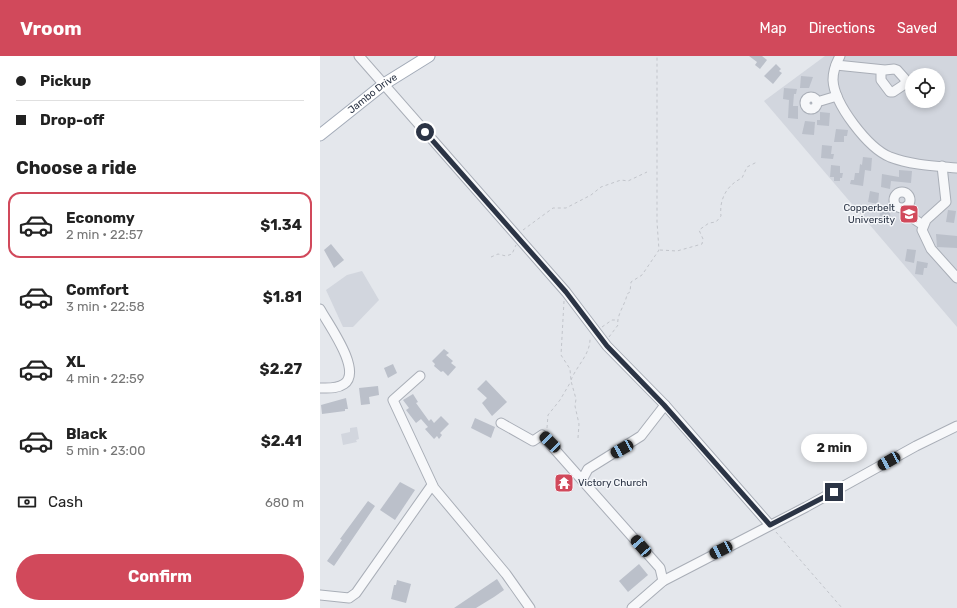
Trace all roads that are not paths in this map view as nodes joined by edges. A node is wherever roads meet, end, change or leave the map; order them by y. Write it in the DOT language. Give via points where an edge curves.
graph roads {
  1 [pos="359,56"];
  2 [pos="429,56"];
  3 [pos="838,60"];
  4 [pos="884,70"];
  5 [pos="384,84"];
  6 [pos="837,96"];
  7 [pos="818,102"];
  8 [pos="320,135"];
  9 [pos="942,166"];
  10 [pos="957,168"];
  11 [pos="907,206"];
  12 [pos="923,225"];
  13 [pos="957,278"];
  14 [pos="320,309"];
  15 [pos="420,376"];
  16 [pos="320,388"];
  17 [pos="664,405"];
  18 [pos="501,423"];
  19 [pos="957,426"];
  20 [pos="582,480"];
  21 [pos="432,485"];
  22 [pos="770,525"];
  23 [pos="663,581"];
  24 [pos="320,595"];
  25 [pos="530,608"];
  26 [pos="632,608"];
  1 -- 5 [label="street"];
  2 -- 5 [label="main road, Jambo Drive"];
  3 -- 4 [label="street"];
  3 -- 6 [label="street" via="833,79"];
  5 -- 8 [label="main road, Jambo Drive"];
  5 -- 17 [label="street" via="566,292 607,346"];
  6 -- 7 [label="street"];
  6 -- 9 [label="street" via="852,120 877,149 902,161"];
  9 -- 10 [label="street"];
  9 -- 12 [label="street" via="946,202"];
  11 -- 12 [label="street" via="911,217"];
  12 -- 13 [label="street" via="922,230 931,249"];
  14 -- 16 [label="street" via="342,348 351,371 344,385"];
  15 -- 21 [label="street" via="393,400"];
  17 -- 20 [label="street" via="641,436 588,469"];
  17 -- 22 [label="street"];
  18 -- 20 [label="street" via="533,441 542,435"];
  19 -- 22 [label="street"];
  20 -- 23 [label="street" via="660,568"];
  21 -- 24 [label="street" via="356,593 349,598"];
  21 -- 25 [label="street" via="506,574"];
  22 -- 23 [label="street"];
  23 -- 26 [label="street"];
}
